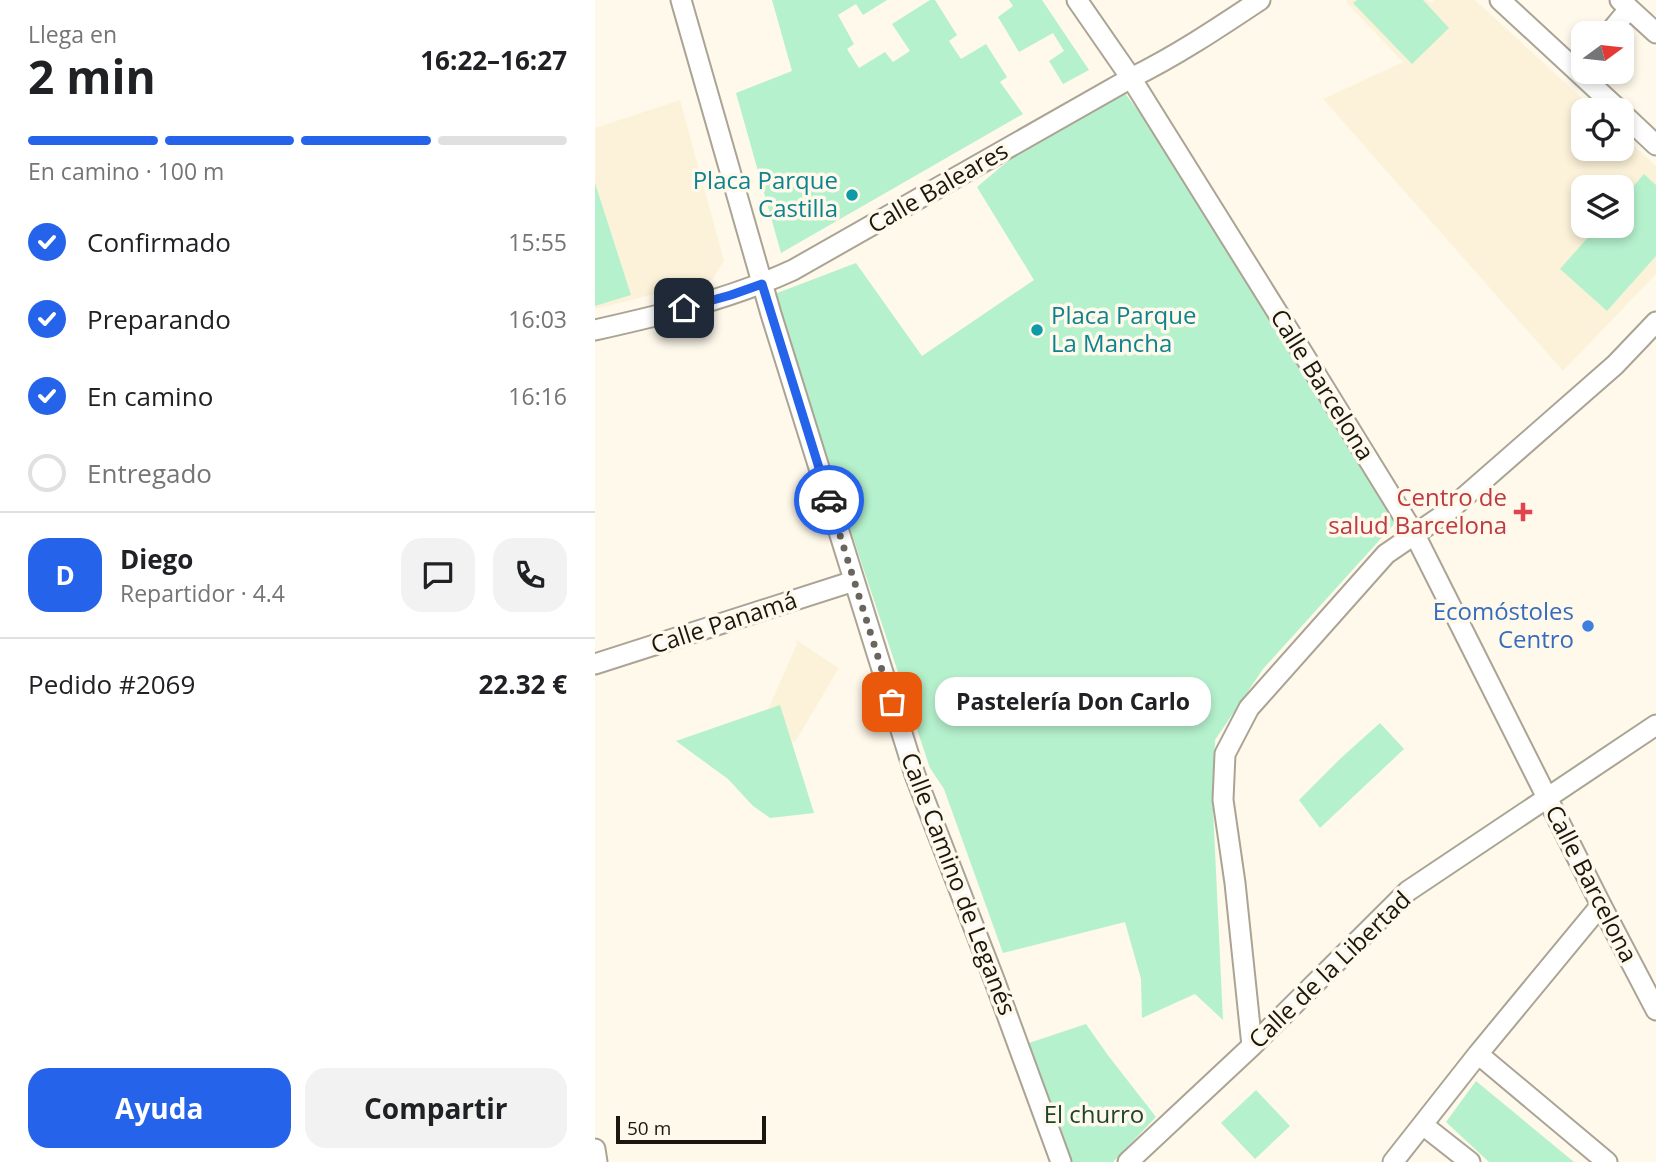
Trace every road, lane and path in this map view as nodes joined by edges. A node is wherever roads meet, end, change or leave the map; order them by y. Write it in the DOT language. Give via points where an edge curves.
graph roads {
  1 [pos="681,0"];
  2 [pos="1077,0"];
  3 [pos="1260,0"];
  4 [pos="1500,0"];
  5 [pos="1625,4"];
  6 [pos="1616,21"];
  7 [pos="1656,33"];
  8 [pos="1571,59"];
  9 [pos="1131,78"];
  10 [pos="1595,84"];
  11 [pos="1608,98"];
  12 [pos="1634,124"];
  13 [pos="1656,145"];
  14 [pos="762,284"];
  15 [pos="1656,322"];
  16 [pos="595,330"];
  17 [pos="1415,535"];
  18 [pos="854,581"];
  19 [pos="595,664"];
  20 [pos="1656,725"];
  21 [pos="1547,798"];
  22 [pos="1601,905"];
  23 [pos="1656,1010"];
  24 [pos="1252,1046"];
  25 [pos="1478,1054"];
  26 [pos="1423,1125"];
  27 [pos="595,1149"];
  28 [pos="597,1162"];
  29 [pos="1061,1162"];
  30 [pos="1128,1162"];
  31 [pos="1393,1162"];
  32 [pos="1470,1162"];
  33 [pos="1607,1162"];
  1 -- 14 [label="street, Calle Camino de Leganés"];
  2 -- 9 [label="street, Calle Barcelona"];
  3 -- 9 [label="street, Calle Baleares"];
  4 -- 8 [label="street"];
  5 -- 6 [label="street"];
  5 -- 7 [label="street"];
  9 -- 14 [label="street, Calle Baleares"];
  9 -- 17 [label="street, Calle Barcelona"];
  10 -- 11 [label="street"];
  12 -- 13 [label="street"];
  14 -- 16 [label="street, Calle Baleares"];
  14 -- 18 [label="street, Calle Camino de Leganés"];
  15 -- 17 [label="street" via="1615,365"];
  17 -- 21 [label="street, Calle Barcelona"];
  17 -- 24 [label="street" via="1386,554 1249,708 1225,754 1223,800"];
  18 -- 19 [label="street, Calle Panamá"];
  18 -- 29 [label="street, Calle Camino de Leganés" via="915,775"];
  20 -- 21 [label="street, Calle de la Libertad"];
  21 -- 22 [label="street, Calle Barcelona"];
  21 -- 24 [label="street, Calle de la Libertad" via="1408,891"];
  22 -- 23 [label="street, Calle Barcelona"];
  22 -- 25 [label="street"];
  24 -- 30 [label="street, Calle de la Libertad"];
  25 -- 26 [label="street"];
  25 -- 33 [label="street"];
  26 -- 31 [label="street"];
  26 -- 32 [label="street"];
  27 -- 28 [label="street"];
}
